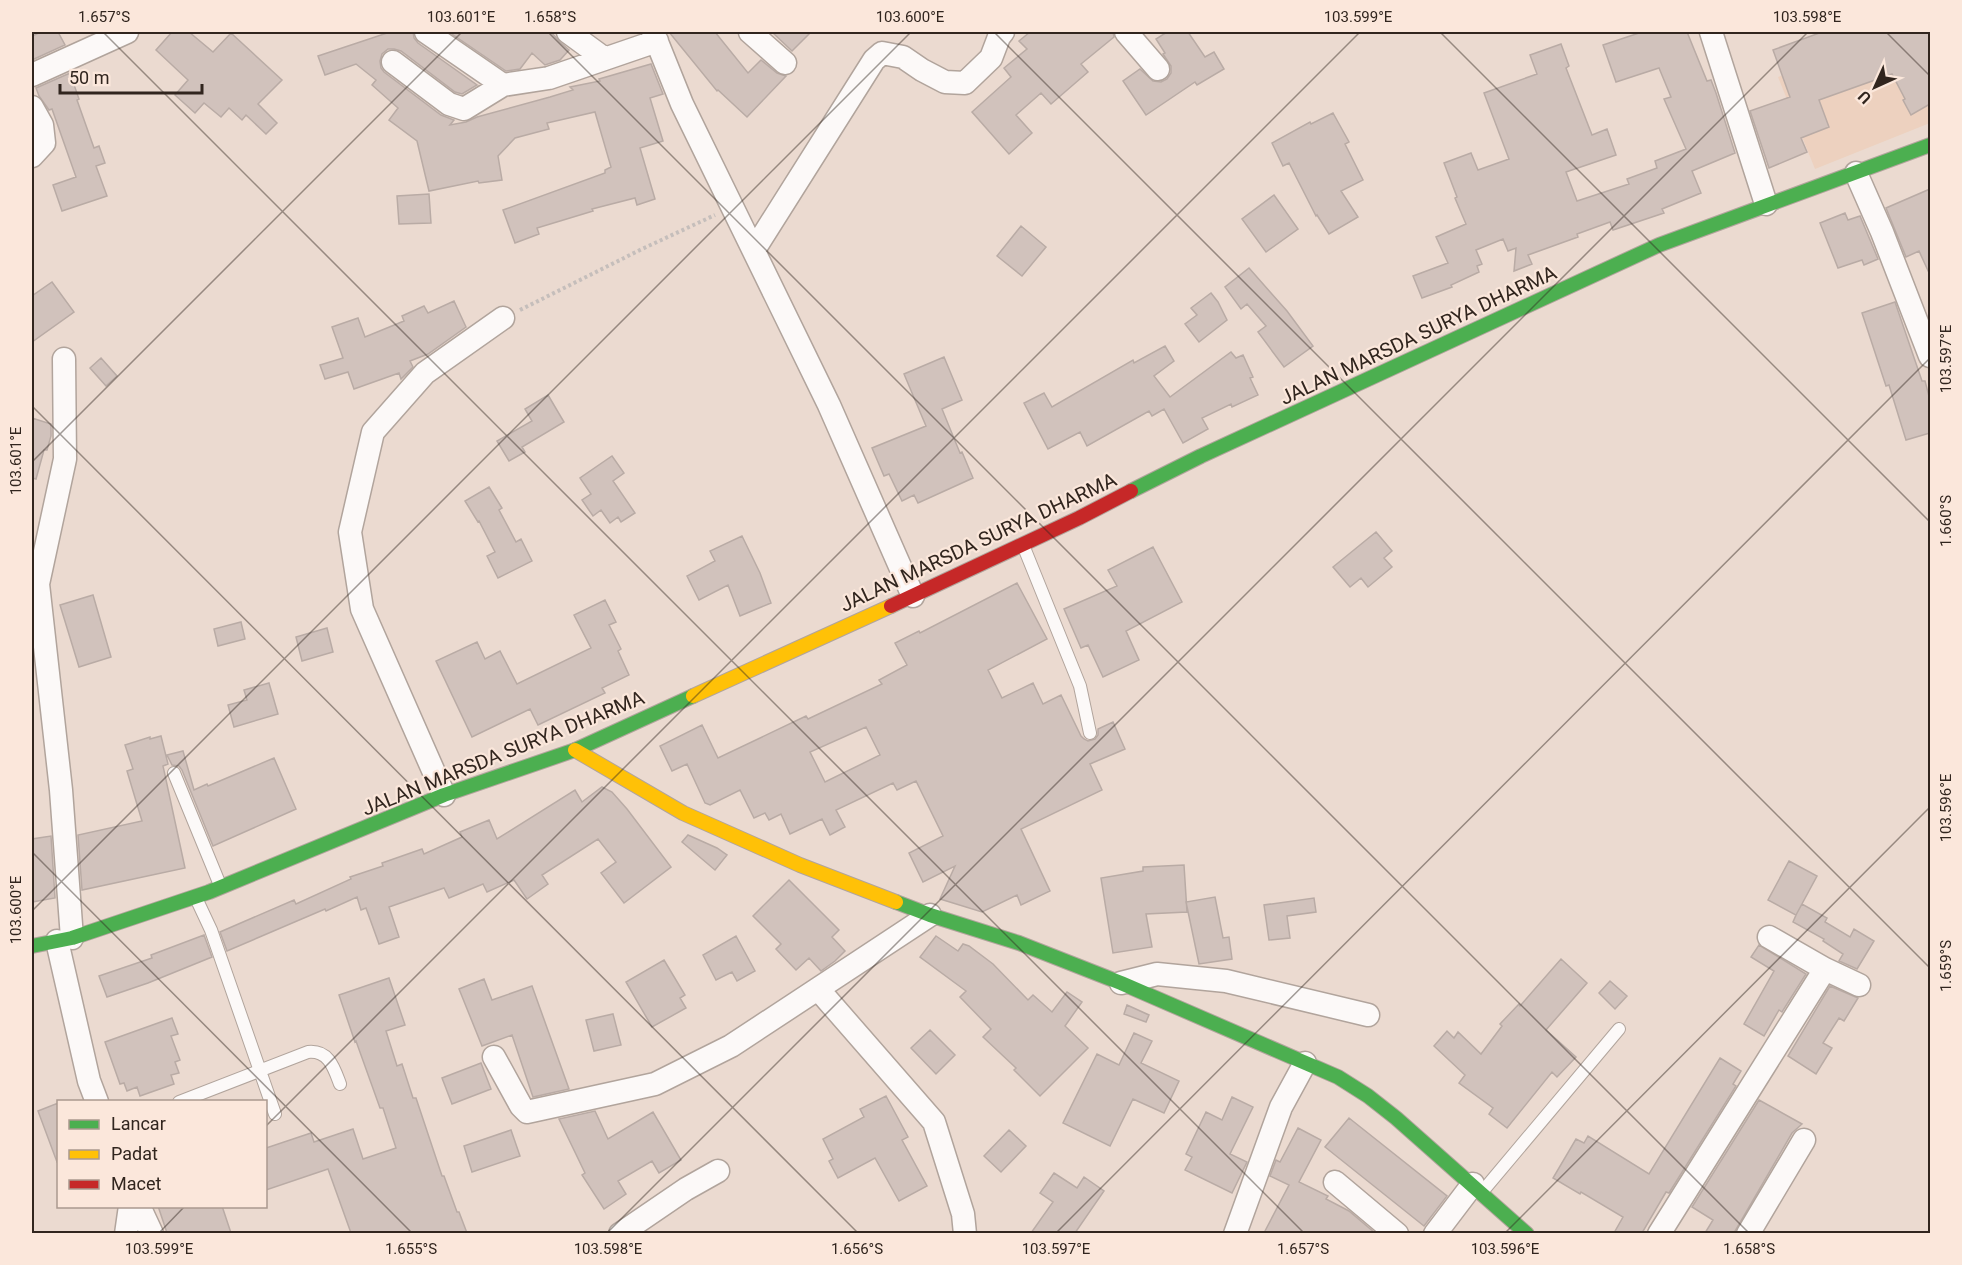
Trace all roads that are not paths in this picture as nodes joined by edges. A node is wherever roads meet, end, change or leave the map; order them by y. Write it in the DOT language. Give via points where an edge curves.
graph roads {
  1 [pos="126,32"];
  2 [pos="426,32"];
  3 [pos="568,32"];
  4 [pos="750,32"];
  5 [pos="1003,32"];
  6 [pos="1126,32"];
  7 [pos="1711,32"];
  8 [pos="655,36"];
  9 [pos="605,59"];
  10 [pos="393,62"];
  11 [pos="785,63"];
  12 [pos="1158,69"];
  13 [pos="32,75"];
  14 [pos="503,85"];
  15 [pos="32,107"];
  16 [pos="1930,145"];
  17 [pos="32,156"];
  18 [pos="1856,174"];
  19 [pos="1766,204"];
  20 [pos="754,250"];
  21 [pos="503,318"];
  22 [pos="1930,356"];
  23 [pos="64,359"];
  24 [pos="1022,544"];
  25 [pos="913,596"];
  26 [pos="1090,734"];
  27 [pos="575,750"];
  28 [pos="174,773"];
  29 [pos="444,795"];
  30 [pos="220,888"];
  31 [pos="196,897"];
  32 [pos="930,915"];
  33 [pos="1769,937"];
  34 [pos="65,939"];
  35 [pos="32,946"];
  36 [pos="1825,969"];
  37 [pos="1121,983"];
  38 [pos="1859,985"];
  39 [pos="818,989"];
  40 [pos="1368,1015"];
  41 [pos="1619,1029"];
  42 [pos="494,1057"];
  43 [pos="1305,1063"];
  44 [pos="260,1071"];
  45 [pos="340,1084"];
  46 [pos="97,1100"];
  47 [pos="182,1100"];
  48 [pos="275,1114"];
  49 [pos="1804,1140"];
  50 [pos="718,1171"];
  51 [pos="1335,1182"];
  52 [pos="1478,1188"];
  53 [pos="130,1208"];
  54 [pos="140,1208"];
  55 [pos="1520,1230"];
  56 [pos="126,1233"];
  57 [pos="152,1233"];
  58 [pos="620,1233"];
  59 [pos="965,1233"];
  60 [pos="1234,1233"];
  61 [pos="1397,1233"];
  62 [pos="1435,1233"];
  63 [pos="1659,1233"];
  64 [pos="1748,1233"];
  1 -- 13 [label="street"];
  2 -- 14 [label="street"];
  3 -- 9 [label="street"];
  4 -- 11 [label="street"];
  5 -- 20 [label="street" via="991,58 965,84 945,82 903,57 882,53 874,60"];
  6 -- 12 [label="street"];
  7 -- 19 [label="street"];
  8 -- 9 [label="street"];
  8 -- 20 [label="street" via="682,104"];
  9 -- 14 [label="street" via="549,78"];
  10 -- 14 [label="street" via="448,104 464,108"];
  15 -- 17 [label="street" via="42,125 44,143"];
  16 -- 18 [label="main road, JALAN MARSDA SURYA DHARMA"];
  18 -- 19 [label="main road, JALAN MARSDA SURYA DHARMA"];
  18 -- 22 [label="street"];
  19 -- 24 [label="main road, JALAN MARSDA SURYA DHARMA" via="1659,245 1201,456"];
  20 -- 25 [label="street" via="829,405"];
  21 -- 29 [label="street" via="425,373 373,432 350,532 362,609"];
  23 -- 34 [label="street" via="65,459 38,584 60,778"];
  24 -- 25 [label="main road, JALAN MARSDA SURYA DHARMA"];
  24 -- 26 [label="lane" via="1080,686"];
  25 -- 27 [label="main road, JALAN MARSDA SURYA DHARMA"];
  27 -- 29 [label="main road, JALAN MARSDA SURYA DHARMA"];
  27 -- 32 [label="main road" via="683,813 800,865"];
  28 -- 30 [label="lane"];
  29 -- 30 [label="main road, JALAN MARSDA SURYA DHARMA"];
  30 -- 31 [label="main road, JALAN MARSDA SURYA DHARMA"];
  31 -- 34 [label="main road, JALAN MARSDA SURYA DHARMA"];
  31 -- 44 [label="lane"];
  32 -- 37 [label="main road" via="1019,943"];
  32 -- 39 [label="street"];
  33 -- 36 [label="street"];
  34 -- 35 [label="main road, JALAN MARSDA SURYA DHARMA"];
  34 -- 46 [label="street" via="89,1081"];
  36 -- 38 [label="street"];
  36 -- 63 [label="street"];
  37 -- 40 [label="street" via="1157,974 1226,981"];
  37 -- 43 [label="main road"];
  39 -- 42 [label="street" via="731,1046 655,1084 535,1112 520,1106"];
  39 -- 59 [label="street" via="934,1122"];
  41 -- 52 [label="lane"];
  43 -- 52 [label="main road" via="1346,1081 1381,1105"];
  43 -- 60 [label="street" via="1281,1107"];
  44 -- 45 [label="lane" via="317,1051 333,1066"];
  44 -- 47 [label="lane"];
  44 -- 48 [label="lane"];
  49 -- 64 [label="street"];
  50 -- 58 [label="street"];
  51 -- 61 [label="street"];
  52 -- 55 [label="main road"];
  52 -- 62 [label="street"];
  53 -- 56 [label="street"];
  54 -- 57 [label="street"];
}
